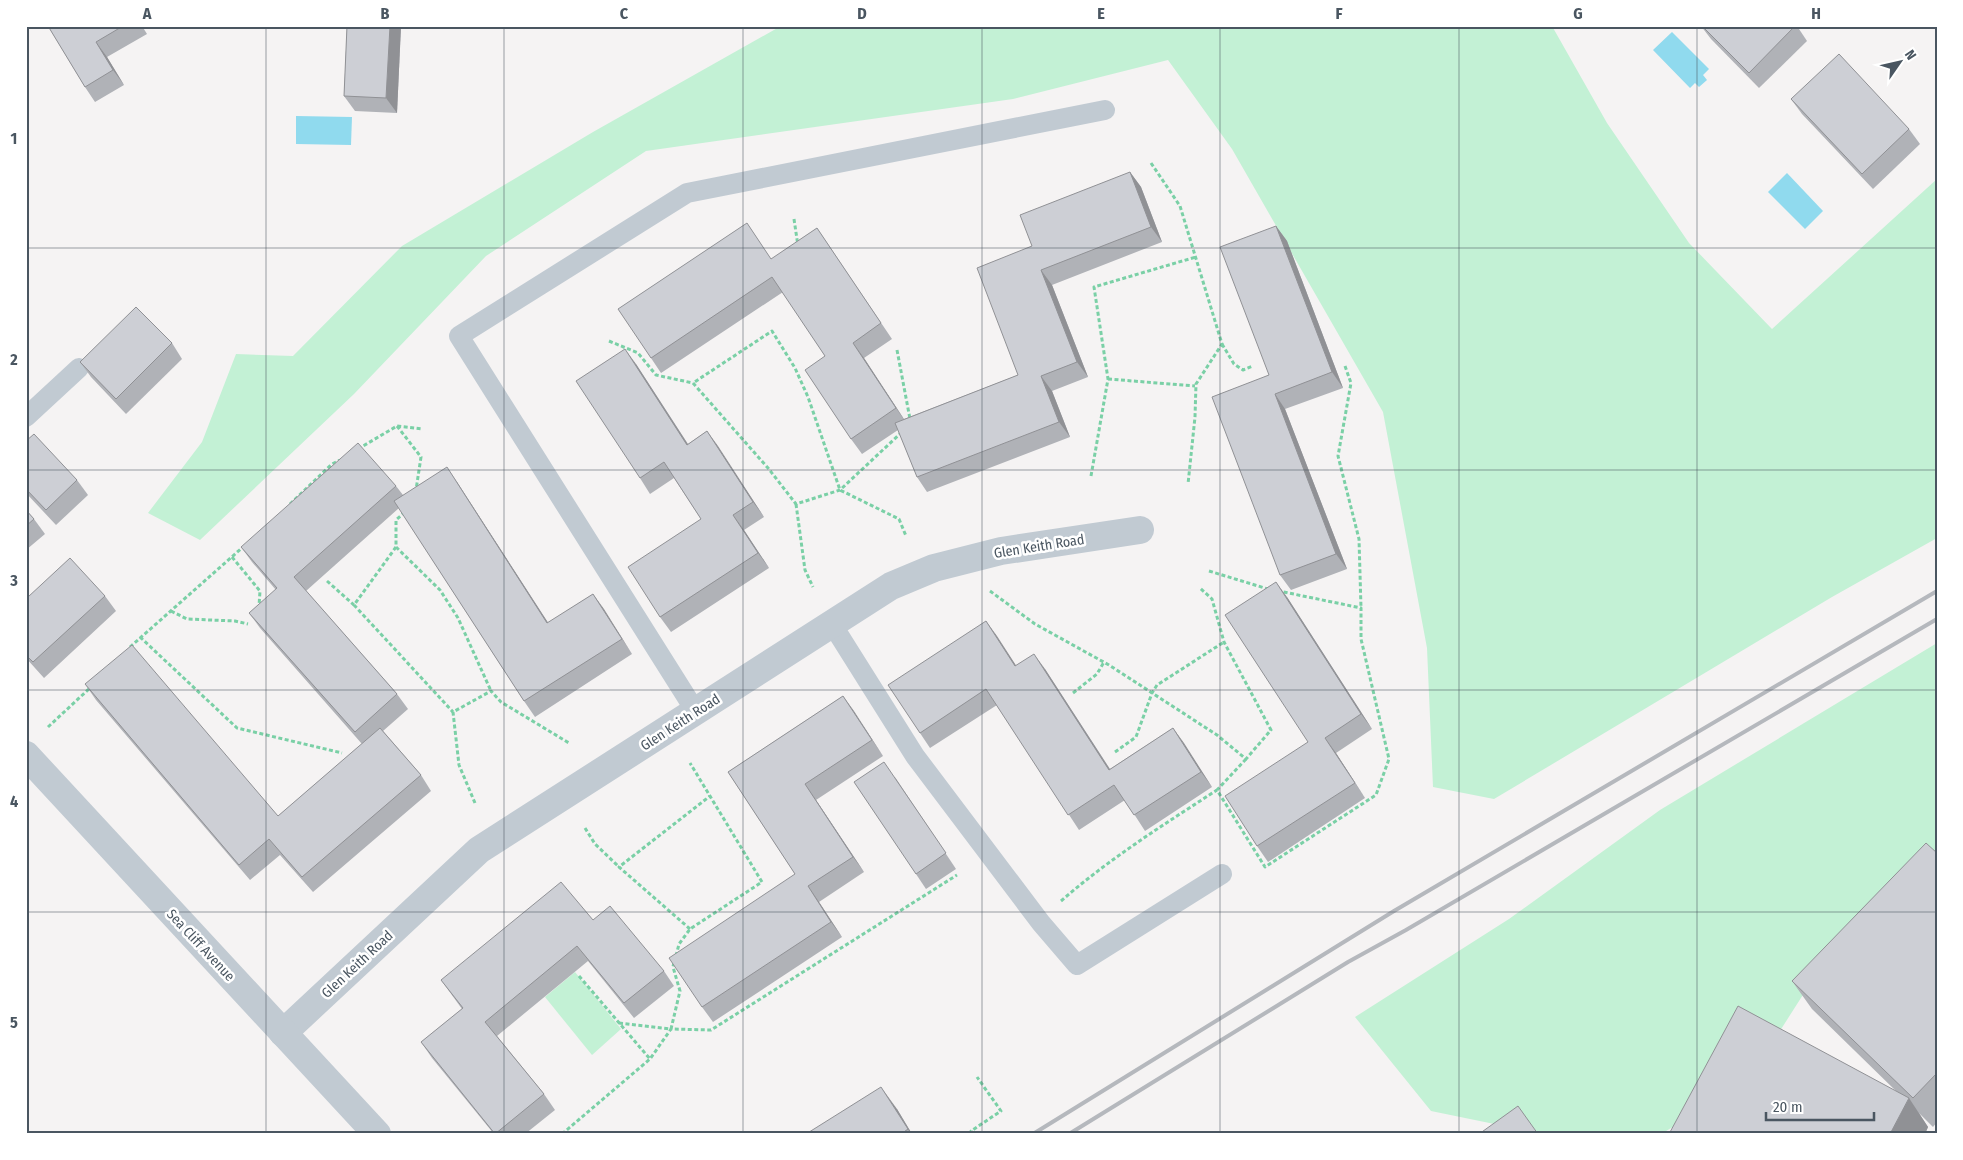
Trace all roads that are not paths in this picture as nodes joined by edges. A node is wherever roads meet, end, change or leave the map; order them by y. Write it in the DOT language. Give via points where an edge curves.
graph roads {
  1 [pos="1105,110"];
  2 [pos="79,368"];
  3 [pos="26,418"];
  4 [pos="1140,530"];
  5 [pos="832,624"];
  6 [pos="696,712"];
  7 [pos="26,755"];
  8 [pos="1222,874"];
  9 [pos="283,1032"];
  10 [pos="377,1134"];
  1 -- 6 [label="lane" via="686,193 459,336"];
  2 -- 3 [label="lane"];
  4 -- 5 [label="street, Glen Keith Road" via="1001,551 934,568 892,586"];
  5 -- 6 [label="street, Glen Keith Road"];
  5 -- 8 [label="lane" via="916,756 1077,966"];
  6 -- 9 [label="street, Glen Keith Road" via="479,850"];
  7 -- 9 [label="street, Sea Cliff Avenue"];
  9 -- 10 [label="street, Sea Cliff Avenue"];
}
